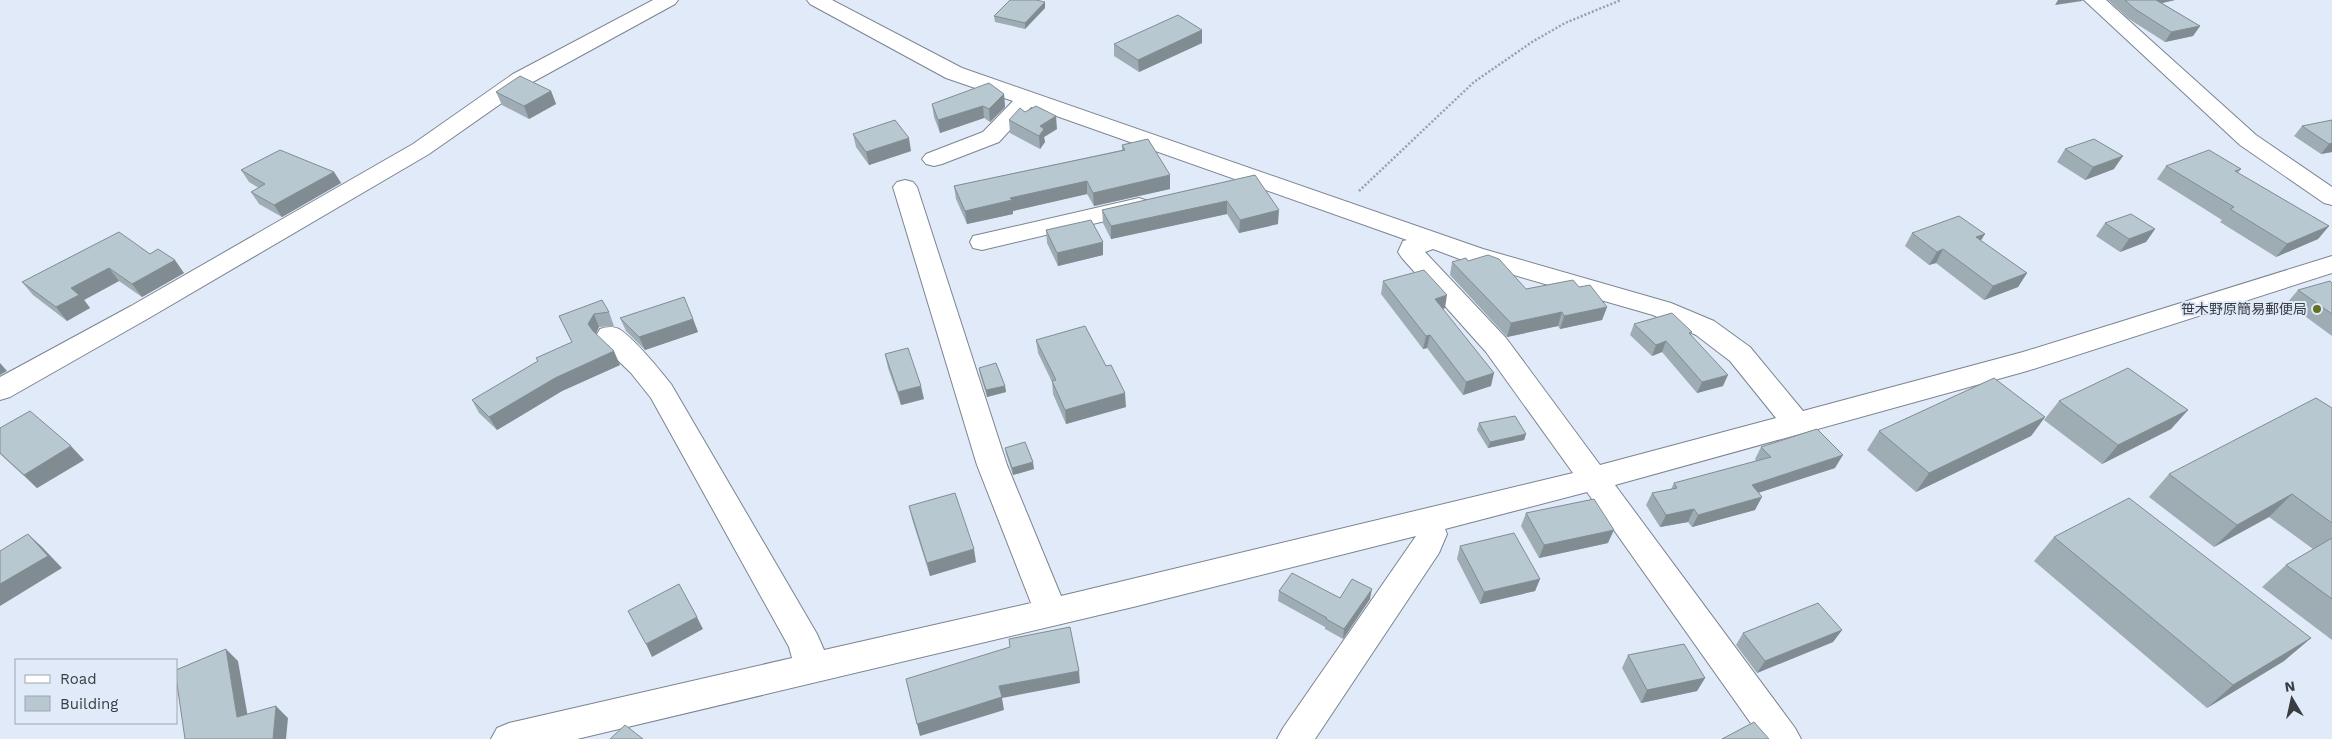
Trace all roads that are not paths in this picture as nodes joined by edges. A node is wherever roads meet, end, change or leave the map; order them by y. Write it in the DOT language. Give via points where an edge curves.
graph roads {
  1 [pos="668,0"];
  2 [pos="817,0"];
  3 [pos="2094,0"];
  4 [pos="1027,99"];
  5 [pos="934,159"];
  6 [pos="1253,179"];
  7 [pos="905,187"];
  8 [pos="1214,188"];
  9 [pos="2332,198"];
  10 [pos="1156,202"];
  11 [pos="1433,241"];
  12 [pos="982,242"];
  13 [pos="2332,264"];
  14 [pos="609,336"];
  15 [pos="0,390"];
  16 [pos="1796,423"];
  17 [pos="1594,479"];
  18 [pos="1426,522"];
  19 [pos="1051,612"];
  20 [pos="812,668"];
  21 [pos="509,739"];
  22 [pos="1295,739"];
  23 [pos="1782,739"];
  1 -- 15 [label="street" via="520,79 445,133 372,178"];
  2 -- 4 [label="street" via="954,73"];
  3 -- 9 [label="street" via="2248,140"];
  4 -- 5 [label="street" via="991,137"];
  4 -- 6 [label="street"];
  6 -- 8 [label="street"];
  6 -- 11 [label="street"];
  7 -- 19 [label="street" via="992,465"];
  10 -- 12 [label="street"];
  11 -- 16 [label="street" via="1662,308 1705,328 1740,354"];
  11 -- 17 [label="street" via="1412,247 1411,252 1496,344"];
  13 -- 16 [label="street" via="2028,361"];
  14 -- 20 [label="street" via="641,366 661,391 805,644"];
  16 -- 17 [label="street"];
  17 -- 18 [label="street"];
  17 -- 23 [label="street"];
  18 -- 19 [label="street"];
  18 -- 22 [label="street" via="1432,534 1428,544"];
  19 -- 20 [label="street"];
  20 -- 21 [label="street"];
}
